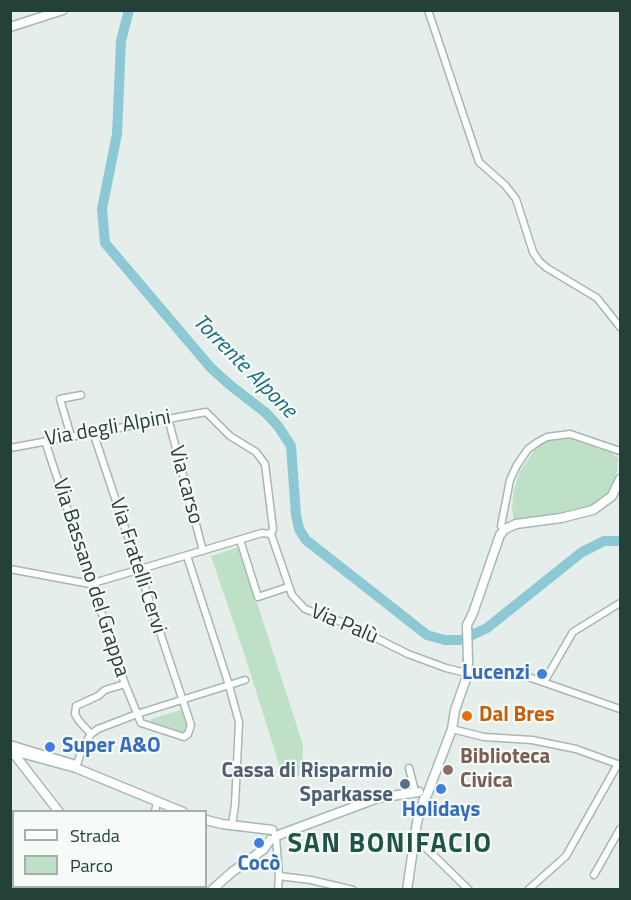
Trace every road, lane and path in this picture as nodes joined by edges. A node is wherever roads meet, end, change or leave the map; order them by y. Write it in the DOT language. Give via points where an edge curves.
graph roads {
  1 [pos="63,10"];
  2 [pos="428,10"];
  3 [pos="10,27"];
  4 [pos="621,327"];
  5 [pos="81,395"];
  6 [pos="206,412"];
  7 [pos="168,418"];
  8 [pos="96,431"];
  9 [pos="71,435"];
  10 [pos="45,441"];
  11 [pos="10,448"];
  12 [pos="621,451"];
  13 [pos="621,479"];
  14 [pos="505,529"];
  15 [pos="271,534"];
  16 [pos="240,540"];
  17 [pos="203,551"];
  18 [pos="187,556"];
  19 [pos="10,569"];
  20 [pos="138,571"];
  21 [pos="93,583"];
  22 [pos="288,587"];
  23 [pos="621,603"];
  24 [pos="467,671"];
  25 [pos="245,680"];
  26 [pos="544,682"];
  27 [pos="125,684"];
  28 [pos="228,685"];
  29 [pos="183,701"];
  30 [pos="621,709"];
  31 [pos="137,714"];
  32 [pos="452,729"];
  33 [pos="91,734"];
  34 [pos="11,748"];
  35 [pos="30,757"];
  36 [pos="619,765"];
  37 [pos="76,766"];
  38 [pos="409,768"];
  39 [pos="33,778"];
  40 [pos="420,794"];
  41 [pos="157,801"];
  42 [pos="57,810"];
  43 [pos="155,810"];
  44 [pos="178,810"];
  45 [pos="207,820"];
  46 [pos="232,825"];
  47 [pos="621,829"];
  48 [pos="416,834"];
  49 [pos="274,837"];
  50 [pos="594,875"];
  51 [pos="279,876"];
  52 [pos="326,886"];
  53 [pos="212,890"];
  54 [pos="278,890"];
  55 [pos="353,890"];
  56 [pos="407,890"];
  57 [pos="469,890"];
  58 [pos="528,890"];
  1 -- 3 [label="street"];
  2 -- 4 [label="street" via="478,162 516,199 539,261 597,298"];
  5 -- 9 [label="street" via="60,399"];
  6 -- 7 [label="street, Via degli Alpini"];
  6 -- 15 [label="street, Via Palù" via="230,436 262,458"];
  7 -- 8 [label="street, Via degli Alpini"];
  7 -- 17 [label="street, Via carso"];
  8 -- 9 [label="street, Via degli Alpini"];
  8 -- 20 [label="street, Via Fratelli Cervi"];
  9 -- 10 [label="street, Via degli Alpini"];
  10 -- 11 [label="street, Via degli Alpini"];
  10 -- 21 [label="street, Via Bassano del Grappa"];
  12 -- 14 [label="street" via="570,434 548,436 538,442 528,449 510,480 501,526"];
  13 -- 14 [label="street" via="612,496 593,510"];
  14 -- 24 [label="street" via="495,546 467,625"];
  15 -- 16 [label="street"];
  15 -- 22 [label="street, Via Palù"];
  16 -- 17 [label="street"];
  16 -- 22 [label="street" via="258,597"];
  17 -- 18 [label="street"];
  18 -- 20 [label="street"];
  18 -- 28 [label="street"];
  19 -- 21 [label="street"];
  20 -- 21 [label="street"];
  20 -- 29 [label="street, Via Fratelli Cervi"];
  21 -- 27 [label="street, Via Bassano del Grappa"];
  22 -- 24 [label="street, Via Palù" via="300,604 314,614 350,625 431,663"];
  23 -- 26 [label="street" via="573,632"];
  24 -- 26 [label="street, Via Palù" via="514,672"];
  24 -- 32 [label="street"];
  25 -- 28 [label="street"];
  26 -- 30 [label="street, Via Palù"];
  27 -- 31 [label="street, Via Bassano del Grappa"];
  27 -- 33 [label="street" via="76,706 75,714"];
  28 -- 29 [label="street"];
  28 -- 46 [label="street" via="239,722"];
  29 -- 31 [label="street"];
  29 -- 31 [label="street, Via Fratelli Cervi" via="191,725 184,736 150,728 141,723"];
  31 -- 33 [label="street"];
  32 -- 36 [label="street" via="576,749"];
  32 -- 40 [label="street" via="433,778"];
  33 -- 37 [label="street"];
  34 -- 35 [label="street"];
  34 -- 39 [label="street"];
  35 -- 37 [label="street"];
  35 -- 37 [label="street"];
  35 -- 39 [label="street"];
  36 -- 58 [label="street" via="566,856"];
  37 -- 41 [label="street"];
  38 -- 40 [label="street"];
  39 -- 42 [label="street"];
  40 -- 48 [label="street"];
  40 -- 49 [label="street" via="403,793 363,803"];
  41 -- 43 [label="street"];
  41 -- 44 [label="street"];
  45 -- 46 [label="street"];
  46 -- 49 [label="street" via="254,827"];
  47 -- 50 [label="street"];
  48 -- 56 [label="street"];
  48 -- 57 [label="street"];
  49 -- 51 [label="street"];
  49 -- 53 [label="street"];
  51 -- 52 [label="street"];
  51 -- 54 [label="street"];
  52 -- 55 [label="street"];
}
